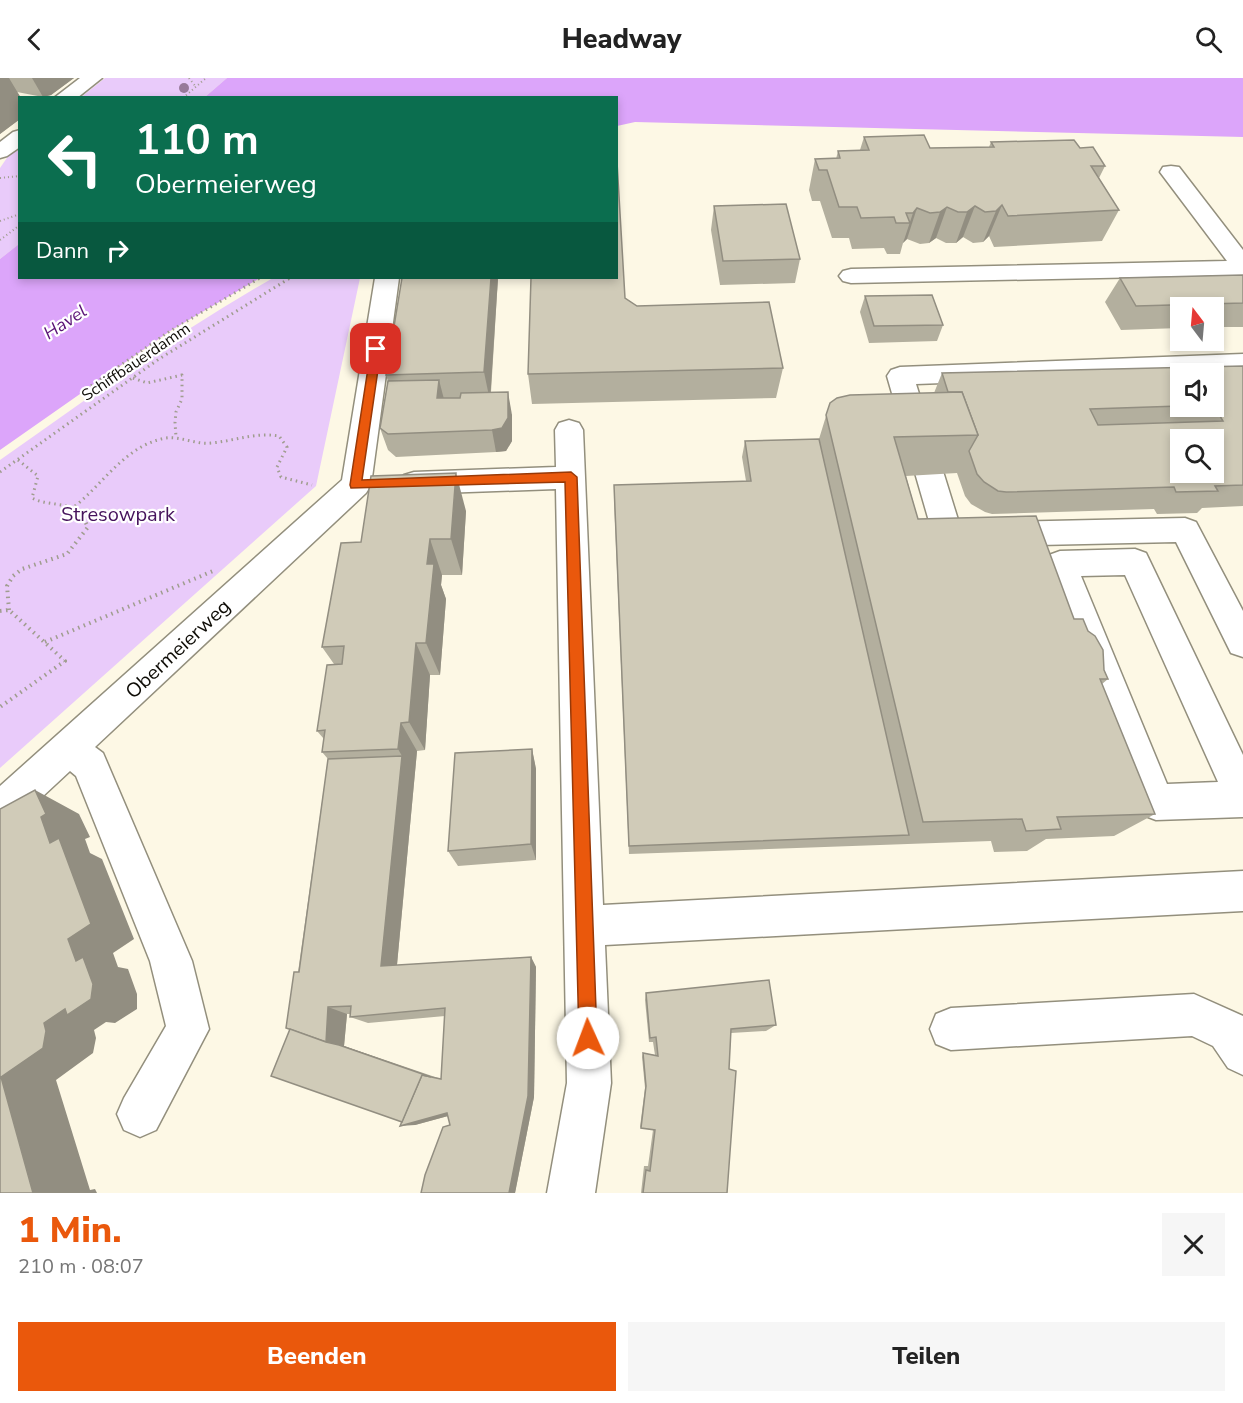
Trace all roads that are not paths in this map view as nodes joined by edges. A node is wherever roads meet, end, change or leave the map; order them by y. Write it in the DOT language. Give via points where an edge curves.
graph roads {
  1 [pos="93,78"];
  2 [pos="66,96"];
  3 [pos="18,138"];
  4 [pos="0,153"];
  5 [pos="1171,172"];
  6 [pos="1243,268"];
  7 [pos="851,276"];
  8 [pos="387,279"];
  9 [pos="1243,363"];
  10 [pos="569,430"];
  11 [pos="571,477"];
  12 [pos="376,484"];
  13 [pos="1243,643"];
  14 [pos="70,749"];
  15 [pos="1242,790"];
  16 [pos="0,812"];
  17 [pos="1243,891"];
  18 [pos="584,926"];
  19 [pos="951,1029"];
  20 [pos="1243,1053"];
  21 [pos="140,1114"];
  22 [pos="571,1193"];
  1 -- 2 [label="street"];
  3 -- 4 [label="street"];
  5 -- 6 [label="street"];
  6 -- 7 [label="street"];
  8 -- 12 [label="street"];
  9 -- 13 [label="street" via="900,376 948,535 1185,530"];
  10 -- 11 [label="street"];
  11 -- 12 [label="street"];
  11 -- 18 [label="street"];
  12 -- 14 [label="street, Obermeierweg"];
  14 -- 16 [label="street, Obermeierweg"];
  14 -- 21 [label="street" via="90,765 171,962 188,1029"];
  15 -- 15 [label="street" via="1156,802 1060,564 1135,562"];
  17 -- 18 [label="street"];
  18 -- 22 [label="street" via="589,1083"];
  19 -- 20 [label="street" via="1194,1015 1228,1031"];
}
